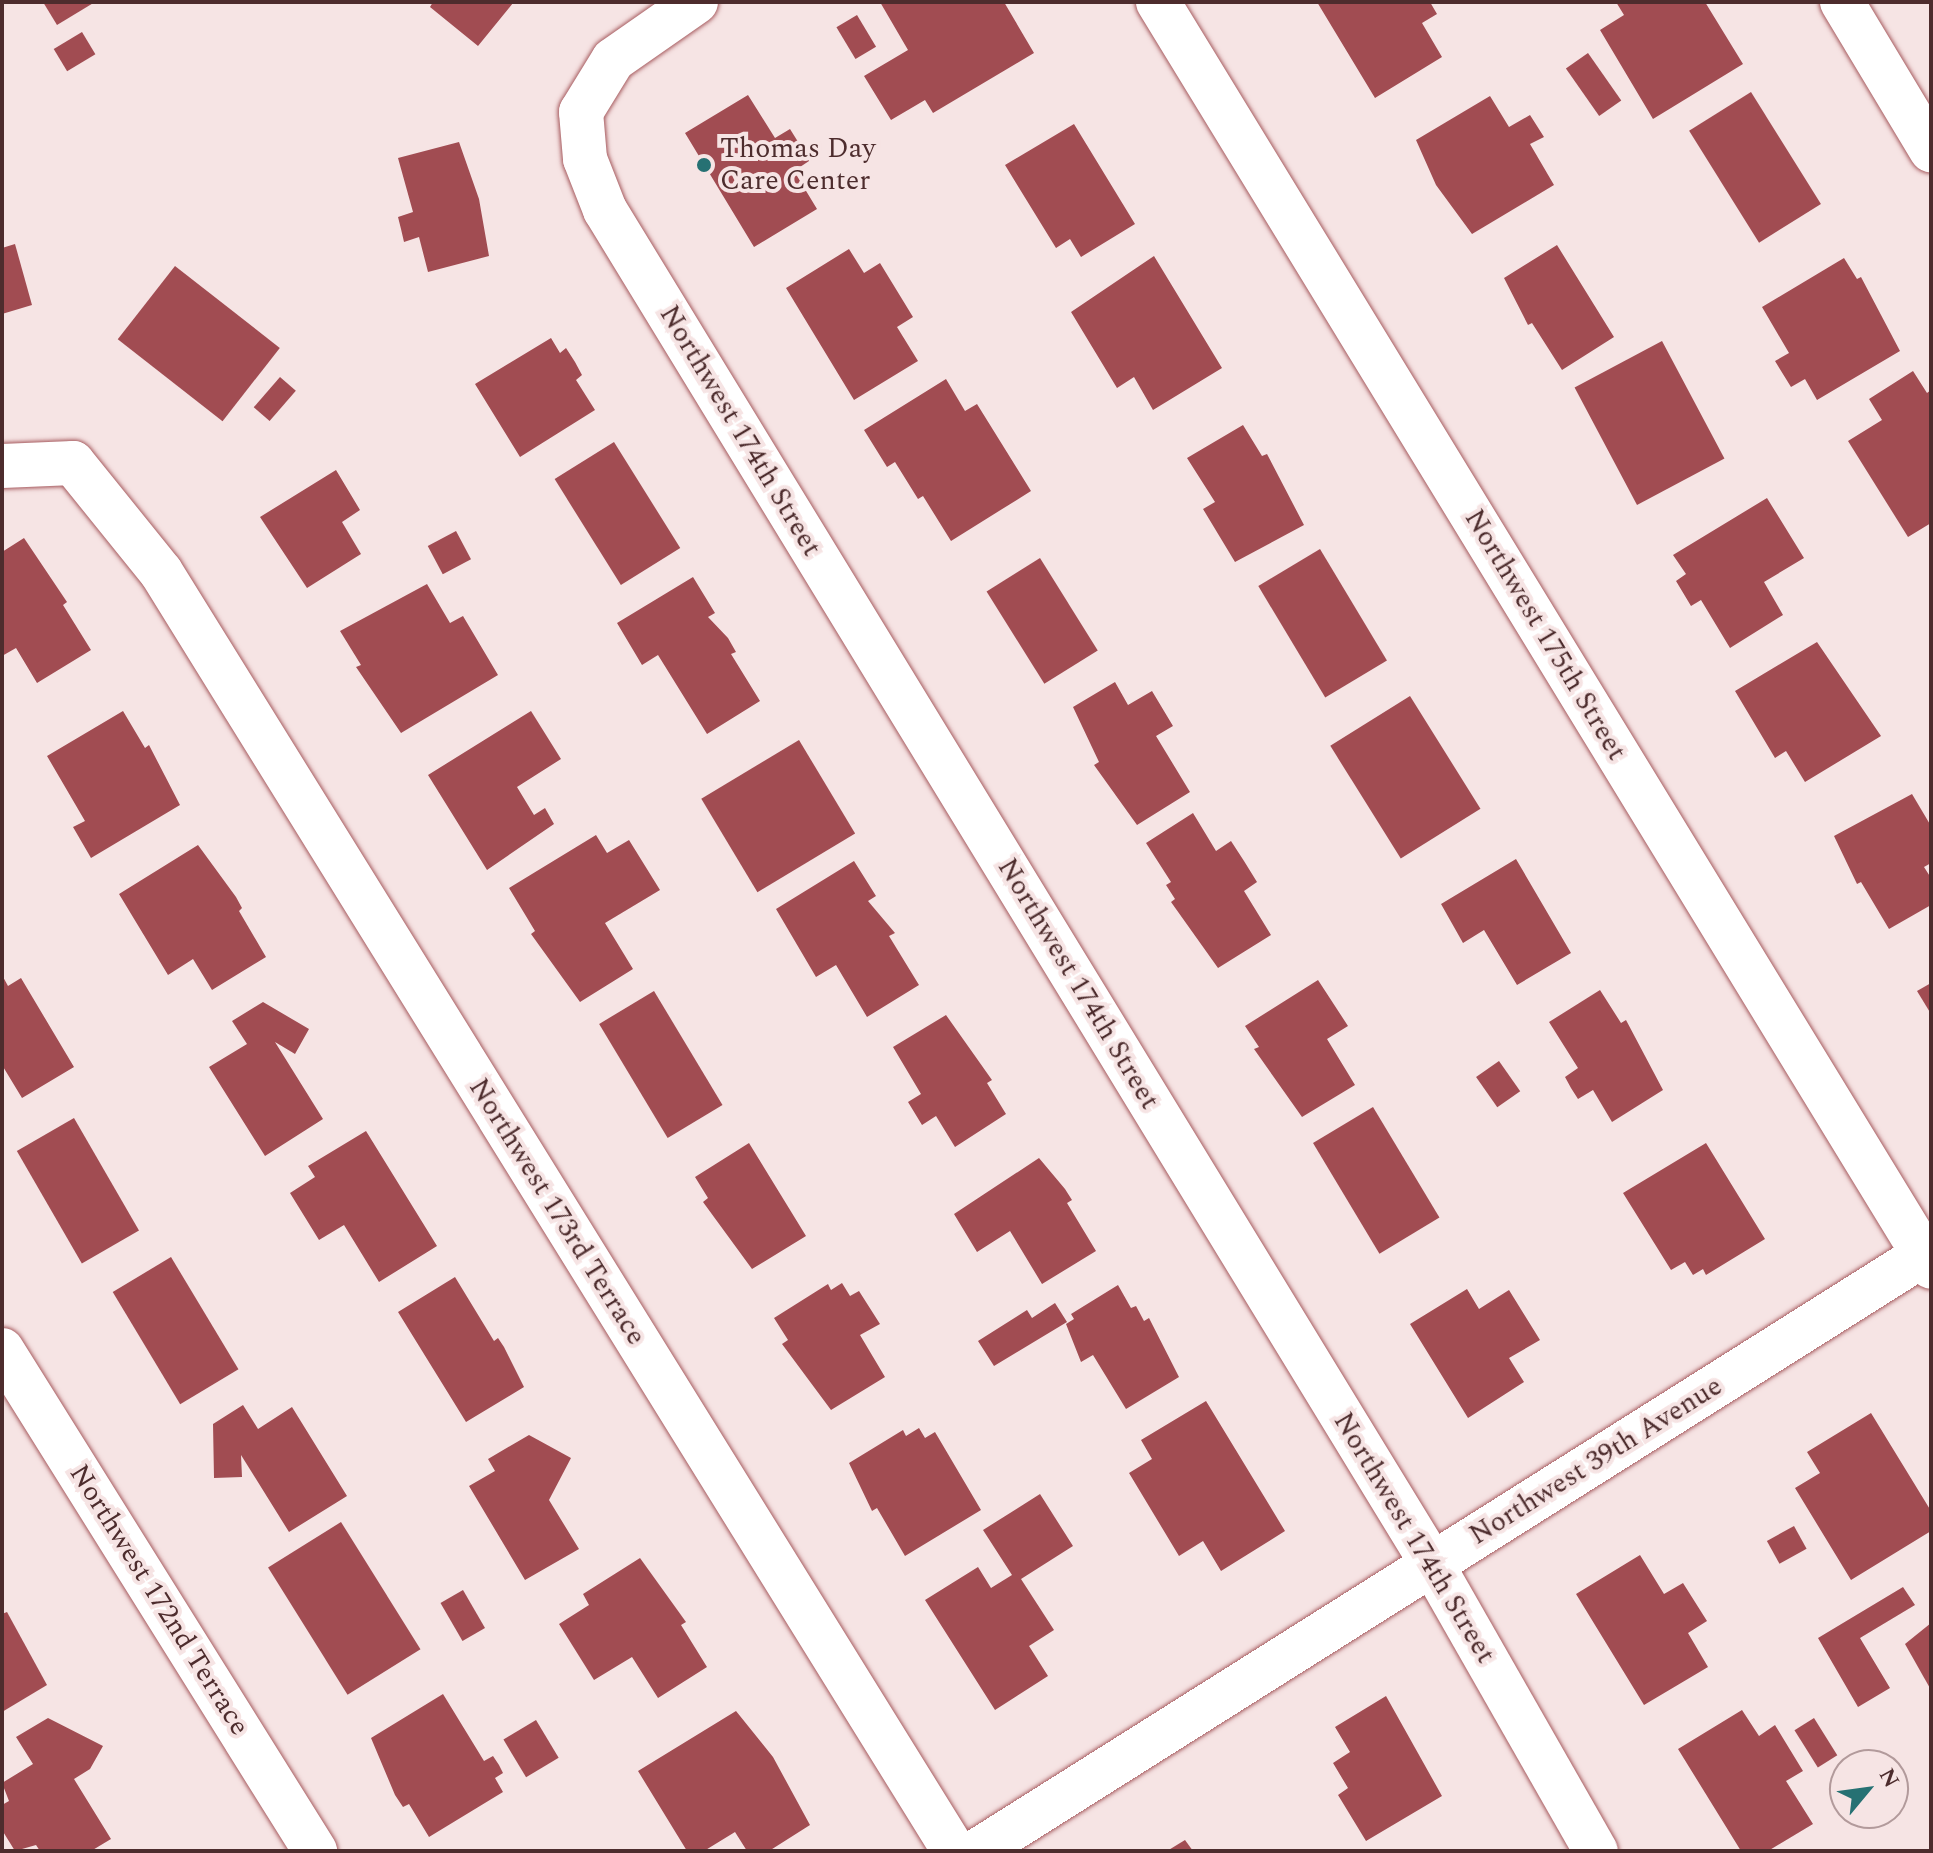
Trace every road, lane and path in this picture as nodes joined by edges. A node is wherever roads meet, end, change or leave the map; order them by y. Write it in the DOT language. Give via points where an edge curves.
graph roads {
  1 [pos="696,2"];
  2 [pos="1158,2"];
  3 [pos="1842,2"];
  4 [pos="1931,150"];
  5 [pos="2,466"];
  6 [pos="1929,1258"];
  7 [pos="2,1350"];
  8 [pos="1432,1564"];
  9 [pos="315,1851"];
  10 [pos="954,1851"];
  11 [pos="977,1851"];
  12 [pos="1596,1851"];
  1 -- 8 [label="street, Northwest 174th Street" via="613,60 581,112 585,159 605,210"];
  2 -- 6 [label="street, Northwest 175th Street"];
  3 -- 4 [label="street"];
  5 -- 10 [label="street, Northwest 173rd Terrace" via="73,463 161,572"];
  6 -- 8 [label="street, Northwest 39th Avenue"];
  7 -- 9 [label="street, Northwest 172nd Terrace"];
  8 -- 11 [label="street, Northwest 39th Avenue"];
  8 -- 12 [label="street, Northwest 174th Street"];
}
